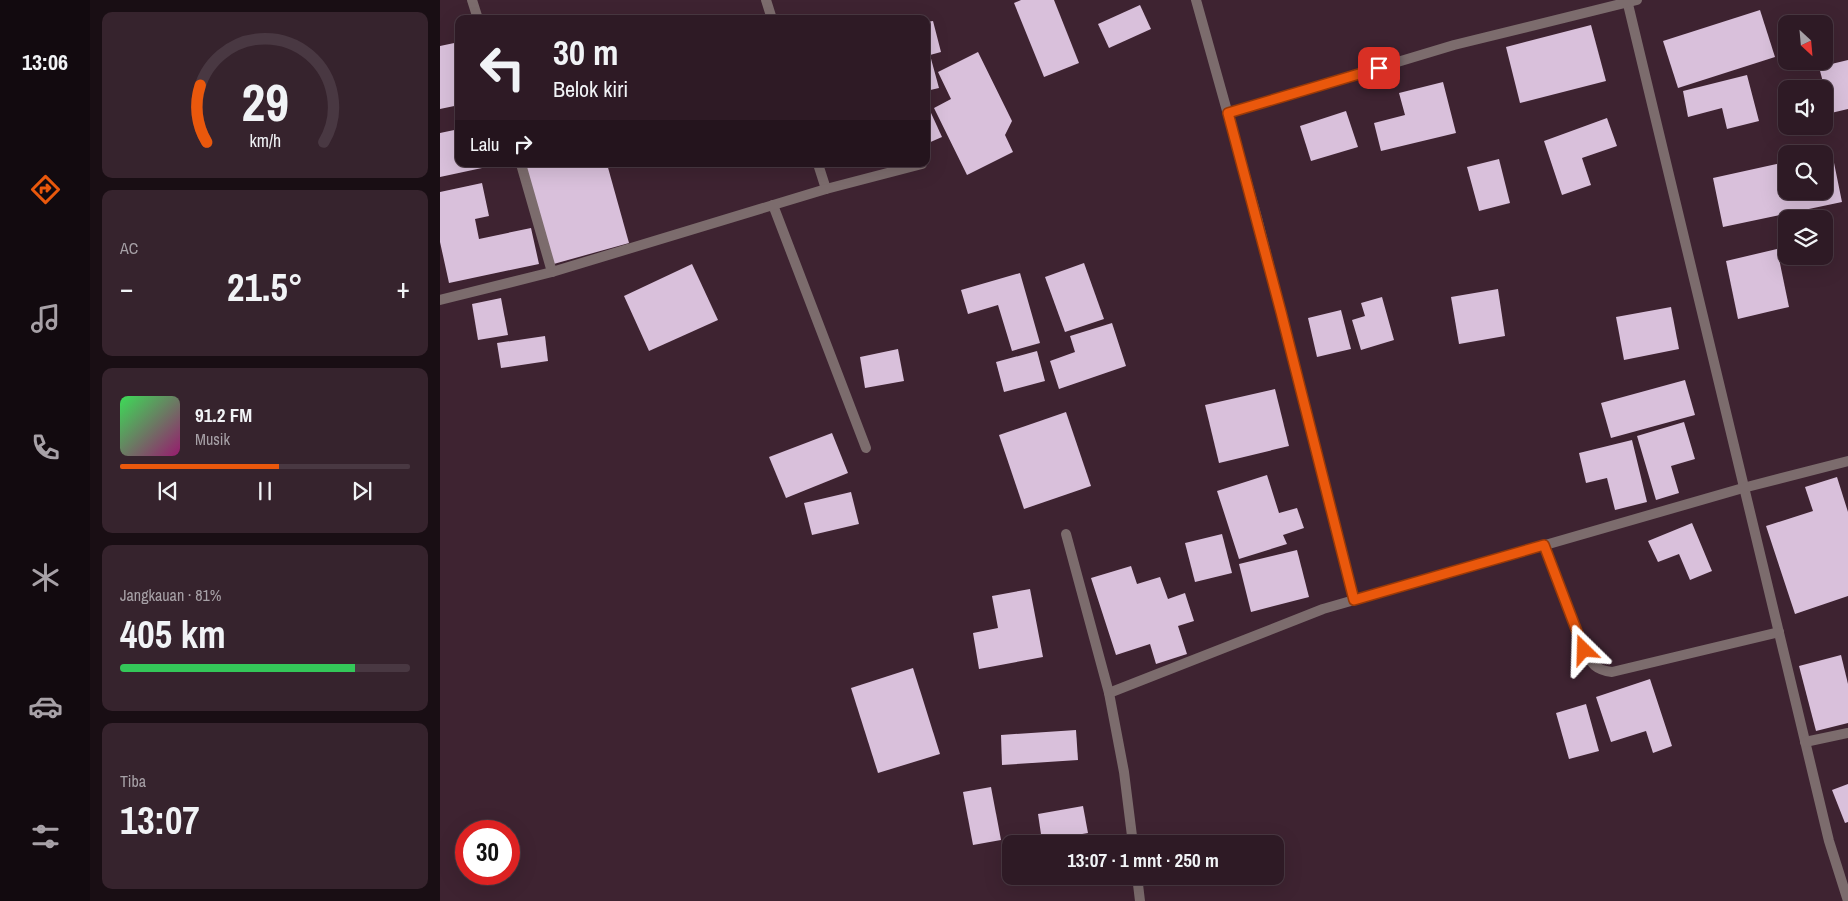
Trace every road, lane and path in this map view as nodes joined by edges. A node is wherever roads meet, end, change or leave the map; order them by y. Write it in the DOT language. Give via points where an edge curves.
graph roads {
  1 [pos="472,0"];
  2 [pos="766,0"];
  3 [pos="1196,0"];
  4 [pos="1630,1"];
  5 [pos="477,15"];
  6 [pos="771,15"];
  7 [pos="1228,113"];
  8 [pos="522,167"];
  9 [pos="819,167"];
  10 [pos="911,167"];
  11 [pos="826,189"];
  12 [pos="773,205"];
  13 [pos="552,272"];
  14 [pos="440,300"];
  15 [pos="866,448"];
  16 [pos="1848,461"];
  17 [pos="1743,488"];
  18 [pos="1066,534"];
  19 [pos="1544,545"];
  20 [pos="1354,600"];
  21 [pos="1778,632"];
  22 [pos="1110,693"];
  23 [pos="1848,733"];
  24 [pos="1805,742"];
  25 [pos="1131,835"];
  26 [pos="1138,885"];
  27 [pos="1140,901"];
  28 [pos="1848,901"];
  1 -- 5 [label="street"];
  2 -- 6 [label="street"];
  3 -- 7 [label="street"];
  4 -- 7 [label="street" via="1454,45"];
  4 -- 17 [label="street"];
  7 -- 20 [label="street"];
  8 -- 13 [label="street"];
  9 -- 11 [label="street"];
  10 -- 11 [label="street"];
  11 -- 12 [label="street"];
  12 -- 13 [label="street"];
  12 -- 15 [label="street"];
  13 -- 14 [label="street"];
  16 -- 17 [label="street"];
  17 -- 19 [label="street"];
  17 -- 21 [label="street"];
  18 -- 22 [label="street"];
  19 -- 20 [label="street"];
  19 -- 21 [label="street" via="1584,650 1600,671 1612,672"];
  20 -- 22 [label="street" via="1323,609"];
  21 -- 24 [label="street"];
  22 -- 25 [label="street"];
  23 -- 24 [label="street"];
  24 -- 28 [label="street" via="1829,842"];
  26 -- 27 [label="street"];
}
